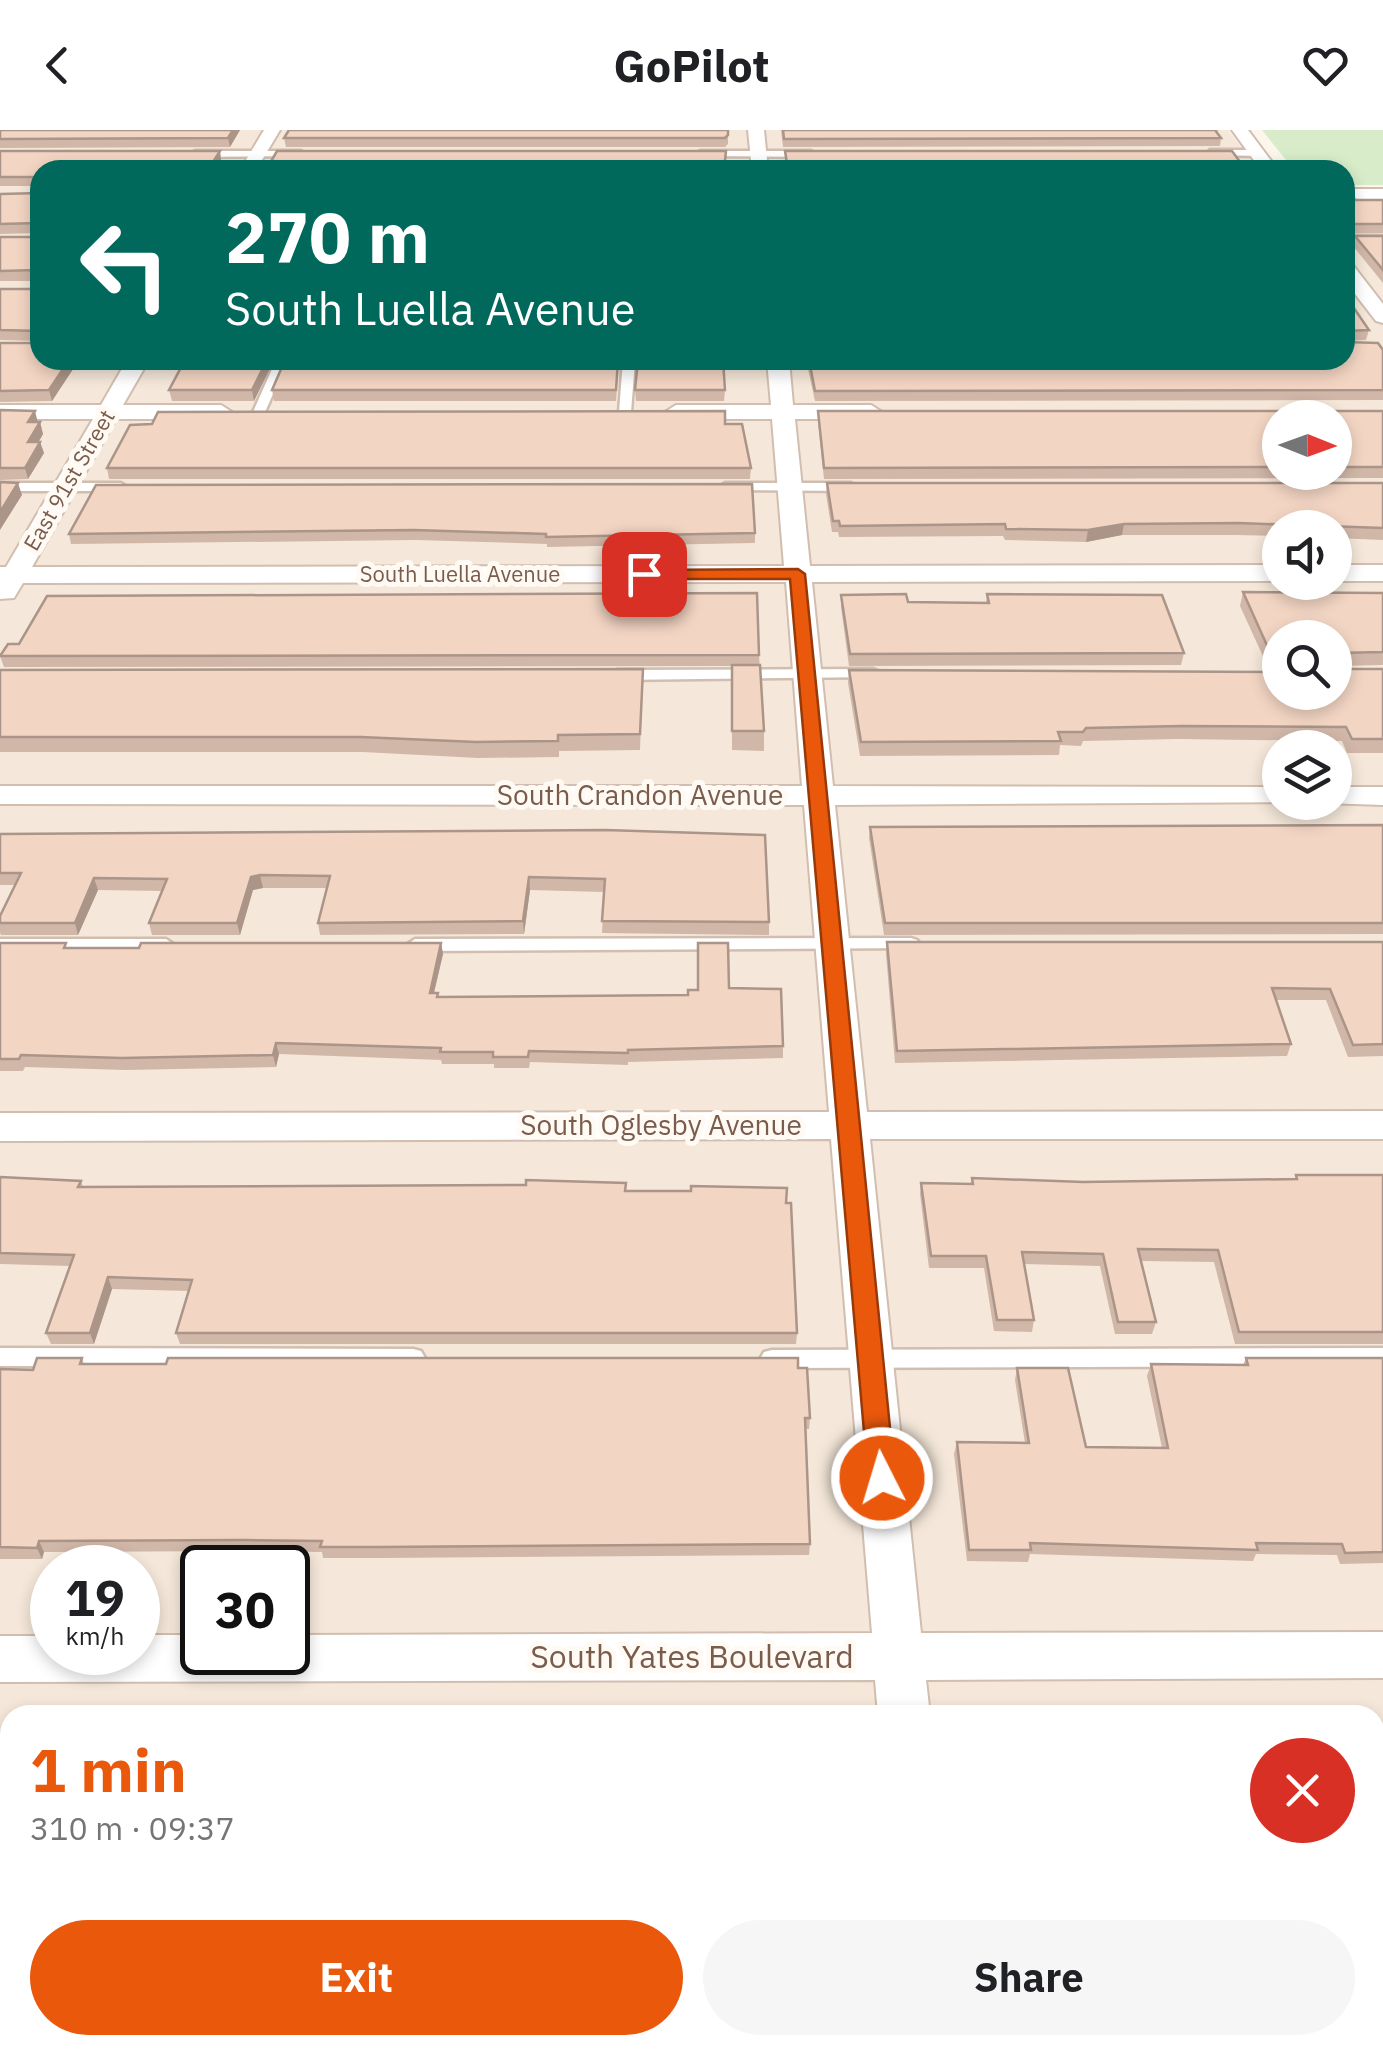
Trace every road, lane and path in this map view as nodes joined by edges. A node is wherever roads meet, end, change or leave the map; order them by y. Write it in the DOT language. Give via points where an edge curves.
graph roads {
  1 [pos="272,130"];
  2 [pos="756,130"];
  3 [pos="1240,130"];
  4 [pos="1196,153"];
  5 [pos="1258,153"];
  6 [pos="178,154"];
  7 [pos="320,154"];
  8 [pos="696,154"];
  9 [pos="819,154"];
  10 [pos="234,160"];
  11 [pos="254,160"];
  12 [pos="270,160"];
  13 [pos="743,160"];
  14 [pos="759,160"];
  15 [pos="774,160"];
  16 [pos="1263,160"];
  17 [pos="1355,194"];
  18 [pos="1383,194"];
  19 [pos="1383,238"];
  20 [pos="1355,239"];
  21 [pos="1355,288"];
  22 [pos="1383,288"];
  23 [pos="1355,290"];
  24 [pos="1383,318"];
  25 [pos="132,370"];
  26 [pos="280,370"];
  27 [pos="629,370"];
  28 [pos="779,370"];
  29 [pos="0,412"];
  30 [pos="108,412"];
  31 [pos="269,412"];
  32 [pos="634,412"];
  33 [pos="782,412"];
  34 [pos="890,412"];
  35 [pos="0,487"];
  36 [pos="65,487"];
  37 [pos="136,487"];
  38 [pos="718,487"];
  39 [pos="790,487"];
  40 [pos="859,487"];
  41 [pos="1352,573"];
  42 [pos="1383,573"];
  43 [pos="798,574"];
  44 [pos="1262,574"];
  45 [pos="7,575"];
  46 [pos="0,600"];
  47 [pos="806,674"];
  48 [pos="882,674"];
  49 [pos="592,675"];
  50 [pos="0,796"];
  51 [pos="818,796"];
  52 [pos="1262,796"];
  53 [pos="1352,796"];
  54 [pos="1383,796"];
  55 [pos="832,944"];
  56 [pos="934,944"];
  57 [pos="0,945"];
  58 [pos="177,945"];
  59 [pos="393,945"];
  60 [pos="1383,1124"];
  61 [pos="849,1125"];
  62 [pos="0,1127"];
  63 [pos="1383,1356"];
  64 [pos="0,1357"];
  65 [pos="435,1358"];
  66 [pos="752,1359"];
  67 [pos="870,1359"];
  68 [pos="1383,1655"];
  69 [pos="898,1657"];
  70 [pos="0,1658"];
  71 [pos="903,1705"];
  1 -- 11 [label="street"];
  2 -- 14 [label="street"];
  3 -- 5 [label="street"];
  4 -- 5 [label="lane"];
  5 -- 16 [label="street"];
  6 -- 10 [label="lane"];
  7 -- 12 [label="lane"];
  8 -- 13 [label="lane"];
  9 -- 15 [label="lane"];
  17 -- 18 [label="street"];
  19 -- 20 [label="lane"];
  21 -- 22 [label="street"];
  23 -- 24 [label="street"];
  25 -- 30 [label="street, East 91st Street"];
  26 -- 31 [label="lane"];
  27 -- 32 [label="lane"];
  28 -- 33 [label="street"];
  29 -- 30 [label="street"];
  30 -- 31 [label="street"];
  30 -- 36 [label="street, East 91st Street"];
  32 -- 33 [label="street"];
  33 -- 34 [label="street"];
  33 -- 39 [label="street"];
  35 -- 36 [label="lane"];
  36 -- 37 [label="lane"];
  36 -- 45 [label="street, East 91st Street"];
  38 -- 39 [label="lane"];
  39 -- 40 [label="lane"];
  39 -- 43 [label="street"];
  41 -- 42 [label="street"];
  43 -- 44 [label="street, South Luella Avenue"];
  43 -- 45 [label="street, South Luella Avenue"];
  43 -- 47 [label="street"];
  45 -- 46 [label="street, East 91st Street"];
  47 -- 48 [label="lane"];
  47 -- 49 [label="lane"];
  47 -- 51 [label="street"];
  50 -- 51 [label="street, South Crandon Avenue"];
  51 -- 52 [label="street, South Crandon Avenue"];
  51 -- 55 [label="street"];
  53 -- 54 [label="street"];
  55 -- 56 [label="lane"];
  55 -- 59 [label="lane"];
  55 -- 61 [label="street"];
  57 -- 58 [label="lane"];
  60 -- 61 [label="street, South Oglesby Avenue"];
  61 -- 62 [label="street, South Oglesby Avenue"];
  61 -- 67 [label="street"];
  63 -- 67 [label="lane"];
  64 -- 65 [label="lane"];
  66 -- 67 [label="lane"];
  67 -- 69 [label="street"];
  68 -- 69 [label="street, South Yates Boulevard"];
  69 -- 70 [label="street, South Yates Boulevard"];
  69 -- 71 [label="street"];
}
